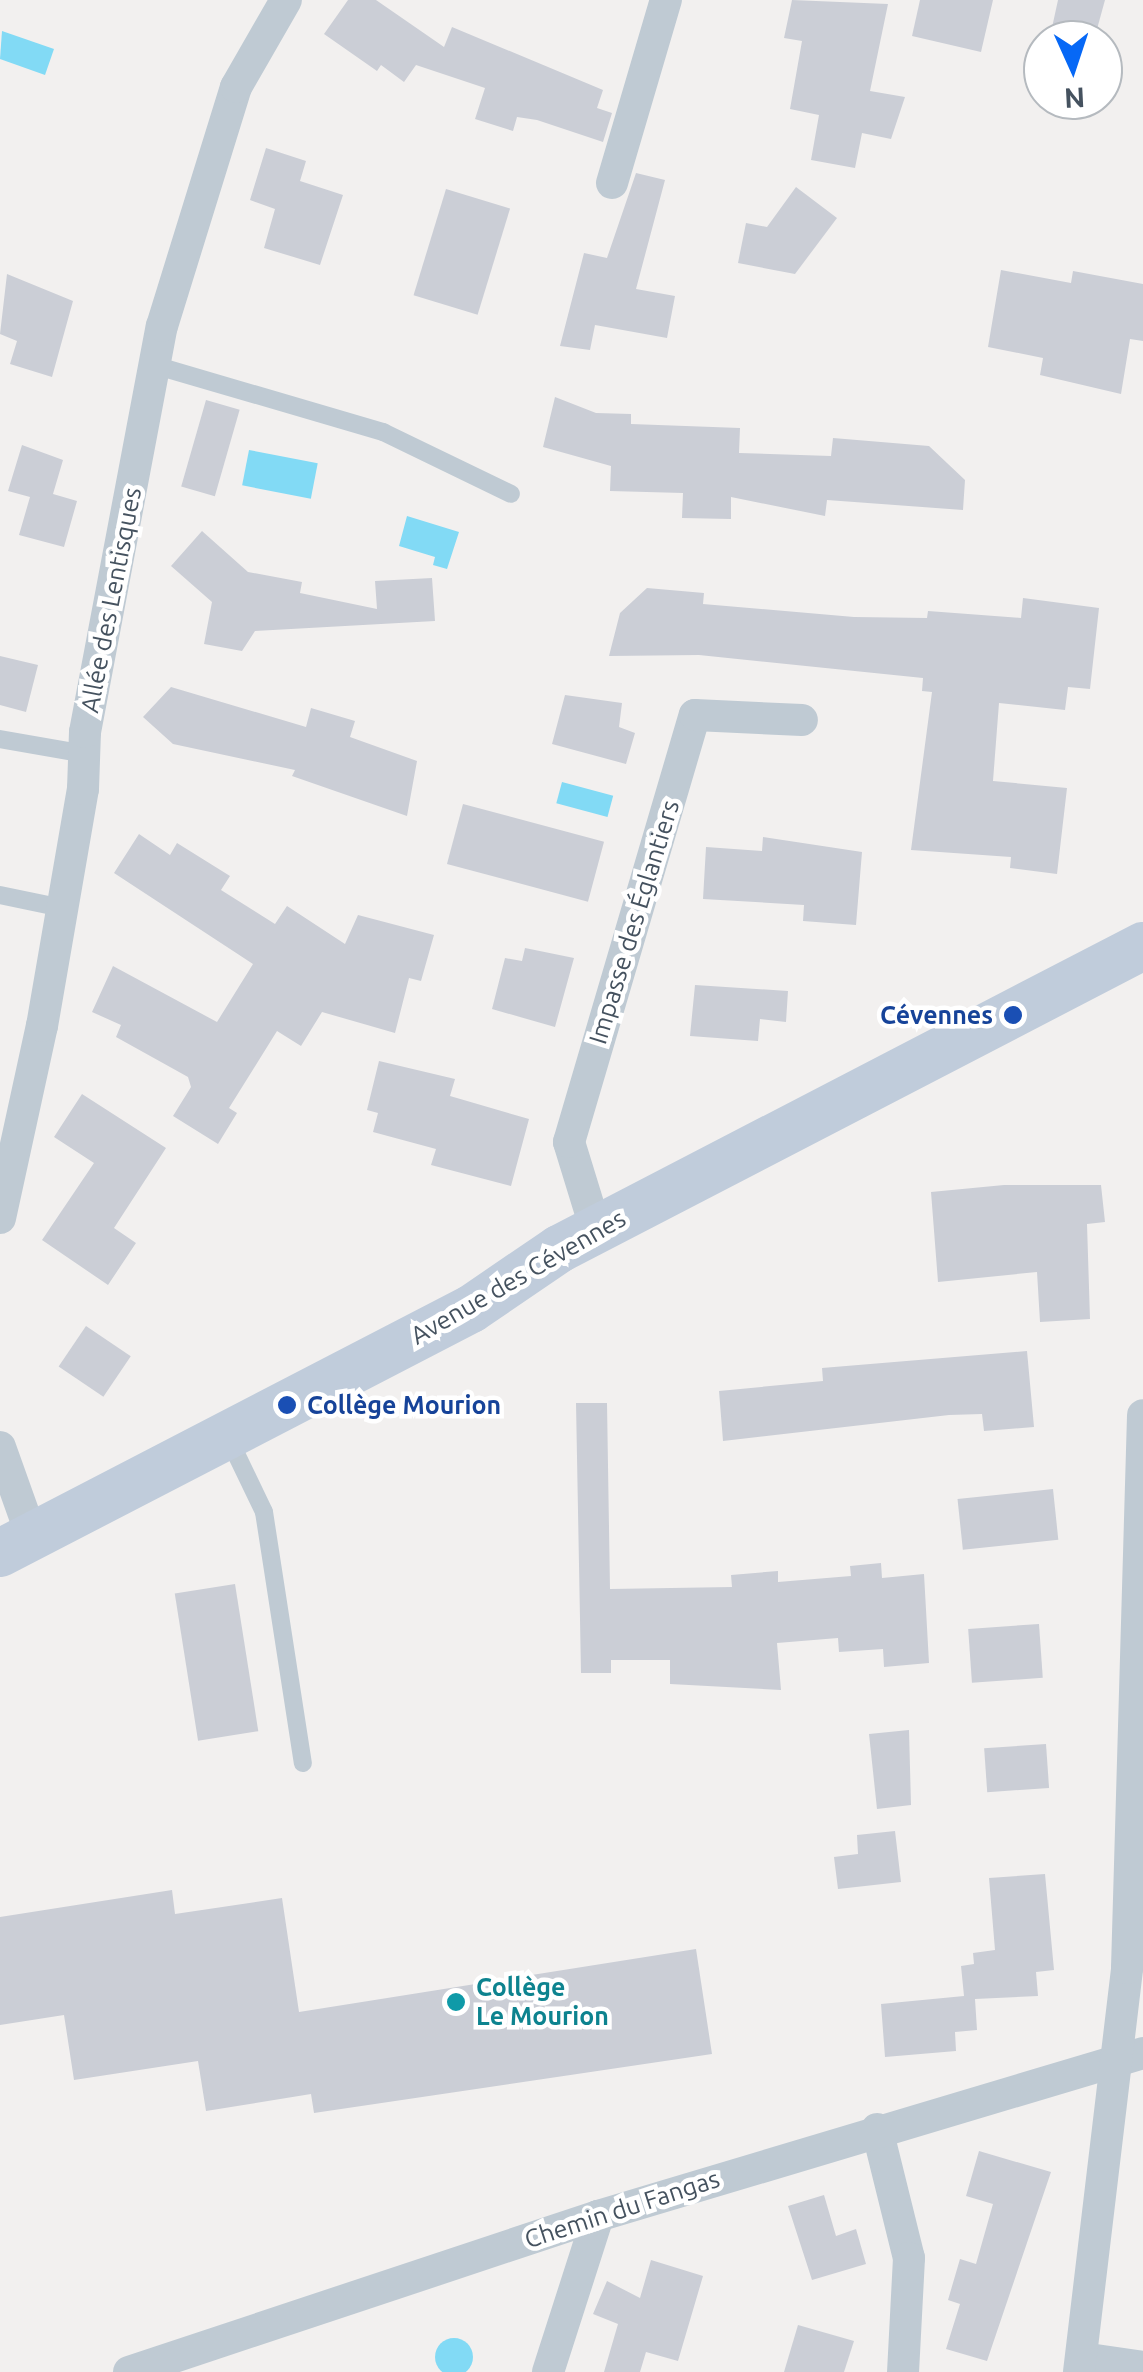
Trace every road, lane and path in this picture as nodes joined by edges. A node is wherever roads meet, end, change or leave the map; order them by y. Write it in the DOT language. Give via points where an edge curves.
graph roads {
  1 [pos="286,0"];
  2 [pos="666,0"];
  3 [pos="612,183"];
  4 [pos="154,365"];
  5 [pos="511,494"];
  6 [pos="802,720"];
  7 [pos="0,740"];
  8 [pos="84,754"];
  9 [pos="0,895"];
  10 [pos="62,908"];
  11 [pos="1143,946"];
  12 [pos="0,1218"];
  13 [pos="596,1230"];
  14 [pos="1143,1415"];
  15 [pos="227,1435"];
  16 [pos="0,1447"];
  17 [pos="15,1544"];
  18 [pos="302,1763"];
  19 [pos="1132,2056"];
  20 [pos="877,2129"];
  21 [pos="598,2216"];
  22 [pos="1080,2365"];
  23 [pos="1143,2368"];
  24 [pos="129,2372"];
  25 [pos="548,2372"];
  26 [pos="903,2372"];
  1 -- 4 [label="street, Allée des Lentisques" via="236,86"];
  2 -- 3 [label="street"];
  4 -- 5 [label="lane" via="383,432"];
  4 -- 8 [label="street, Allée des Lentisques"];
  6 -- 13 [label="street, Impasse des Églantiers" via="696,715 569,1142"];
  7 -- 8 [label="lane"];
  8 -- 10 [label="street, Allée des Lentisques"];
  9 -- 10 [label="lane"];
  10 -- 12 [label="street, Allée des Lentisques"];
  11 -- 13 [label="street, Avenue des Cévennes"];
  13 -- 15 [label="street, Avenue des Cévennes" via="471,1309"];
  14 -- 19 [label="street"];
  15 -- 17 [label="street, Avenue des Cévennes"];
  15 -- 18 [label="lane" via="264,1512"];
  16 -- 17 [label="street"];
  19 -- 20 [label="street, Chemin du Fangas"];
  19 -- 22 [label="street"];
  20 -- 21 [label="street, Chemin du Fangas"];
  20 -- 26 [label="street" via="909,2258"];
  21 -- 24 [label="street, Chemin du Fangas"];
  21 -- 25 [label="street"];
  22 -- 23 [label="street"];
}
